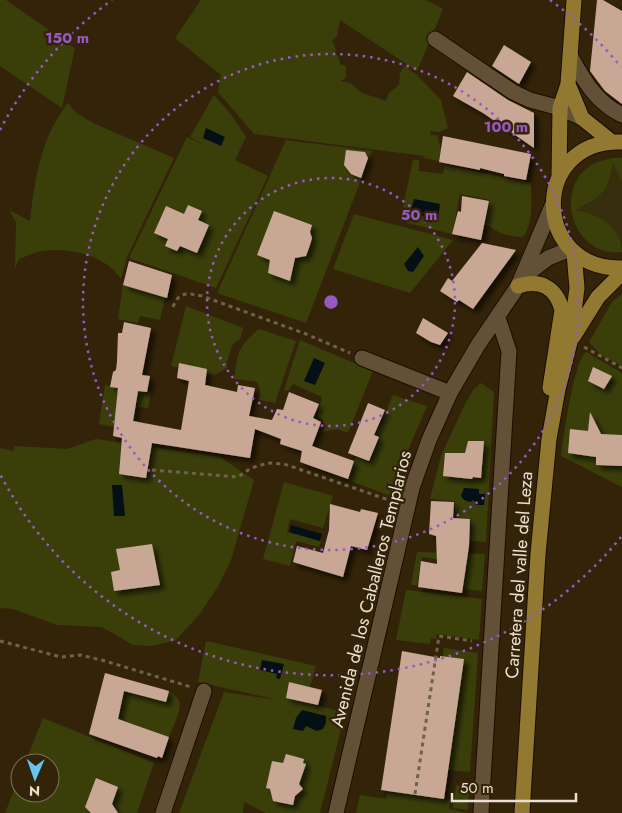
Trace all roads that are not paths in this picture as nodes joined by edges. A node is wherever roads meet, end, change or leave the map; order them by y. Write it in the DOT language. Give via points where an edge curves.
graph roads {
  1 [pos="574,0"];
  2 [pos="435,40"];
  3 [pos="570,57"];
  4 [pos="568,84"];
  5 [pos="560,108"];
  6 [pos="622,115"];
  7 [pos="582,118"];
  8 [pos="617,142"];
  9 [pos="559,176"];
  10 [pos="552,206"];
  11 [pos="572,251"];
  12 [pos="622,268"];
  13 [pos="622,273"];
  14 [pos="520,282"];
  15 [pos="498,318"];
  16 [pos="569,346"];
  17 [pos="362,358"];
  18 [pos="450,393"];
  19 [pos="549,439"];
  20 [pos="204,691"];
  21 [pos="163,813"];
  22 [pos="336,813"];
  23 [pos="480,813"];
  24 [pos="522,813"];
  1 -- 3 [label="main road"];
  2 -- 5 [label="street" via="513,92"];
  3 -- 4 [label="main road"];
  3 -- 6 [label="street" via="596,96"];
  4 -- 5 [label="main road"];
  4 -- 7 [label="main road"];
  5 -- 7 [label="street"];
  5 -- 9 [label="main road"];
  7 -- 8 [label="main road"];
  8 -- 9 [label="main road" via="593,146 576,156"];
  9 -- 10 [label="main road"];
  10 -- 11 [label="main road" via="556,222"];
  10 -- 14 [label="street, Avenida de los Caballeros Templarios"];
  11 -- 12 [label="main road" via="590,263"];
  11 -- 14 [label="street, Avenida de los Caballeros Templarios" via="548,258"];
  11 -- 16 [label="main road" via="577,288"];
  13 -- 16 [label="main road" via="598,297"];
  14 -- 15 [label="street, Avenida de los Caballeros Templarios"];
  14 -- 19 [label="main road" via="540,284 552,291 562,310 550,386"];
  15 -- 18 [label="street, Avenida de los Caballeros Templarios"];
  15 -- 23 [label="street" via="509,351"];
  16 -- 19 [label="main road, Carretera del valle del Leza"];
  17 -- 18 [label="street"];
  18 -- 22 [label="street, Avenida de los Caballeros Templarios" via="428,440 412,488"];
  19 -- 24 [label="main road, Carretera del valle del Leza" via="538,554"];
  20 -- 21 [label="street"];
}
